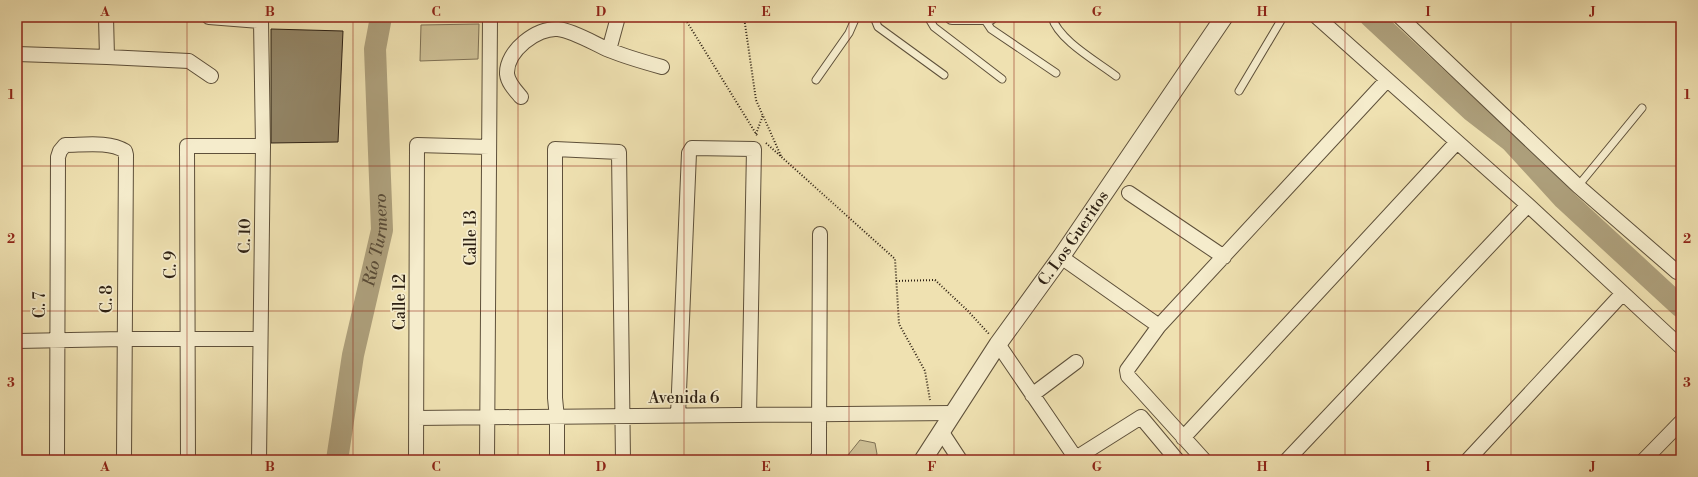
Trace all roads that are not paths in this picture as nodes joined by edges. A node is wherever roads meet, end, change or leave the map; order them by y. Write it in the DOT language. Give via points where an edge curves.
graph roads {
  1 [pos="106,17"];
  2 [pos="209,17"];
  3 [pos="490,17"];
  4 [pos="618,17"];
  5 [pos="856,17"];
  6 [pos="874,17"];
  7 [pos="928,17"];
  8 [pos="952,17"];
  9 [pos="984,17"];
  10 [pos="990,17"];
  11 [pos="1052,17"];
  12 [pos="1224,17"];
  13 [pos="1283,17"];
  14 [pos="1317,17"];
  15 [pos="1400,17"];
  16 [pos="609,50"];
  17 [pos="17,54"];
  18 [pos="107,56"];
  19 [pos="662,67"];
  20 [pos="1056,73"];
  21 [pos="944,75"];
  22 [pos="211,76"];
  23 [pos="1116,76"];
  24 [pos="1002,79"];
  25 [pos="816,80"];
  26 [pos="1387,80"];
  27 [pos="1239,90"];
  28 [pos="521,97"];
  29 [pos="1642,108"];
  30 [pos="1457,142"];
  31 [pos="263,146"];
  32 [pos="489,147"];
  33 [pos="60,151"];
  34 [pos="1578,186"];
  35 [pos="1129,193"];
  36 [pos="1528,206"];
  37 [pos="820,234"];
  38 [pos="1061,256"];
  39 [pos="1224,257"];
  40 [pos="1681,272"];
  41 [pos="1623,294"];
  42 [pos="1159,326"];
  43 [pos="124,338"];
  44 [pos="260,339"];
  45 [pos="56,340"];
  46 [pos="188,340"];
  47 [pos="17,341"];
  48 [pos="998,344"];
  49 [pos="1681,347"];
  50 [pos="1076,362"];
  51 [pos="1032,395"];
  52 [pos="952,413"];
  53 [pos="819,414"];
  54 [pos="678,415"];
  55 [pos="749,415"];
  56 [pos="623,416"];
  57 [pos="486,417"];
  58 [pos="416,418"];
  59 [pos="557,418"];
  60 [pos="1681,422"];
  61 [pos="941,432"];
  62 [pos="1183,438"];
  63 [pos="1076,459"];
  64 [pos="57,460"];
  65 [pos="124,460"];
  66 [pos="188,460"];
  67 [pos="259,460"];
  68 [pos="416,460"];
  69 [pos="487,460"];
  70 [pos="557,460"];
  71 [pos="623,460"];
  72 [pos="816,460"];
  73 [pos="924,460"];
  74 [pos="960,460"];
  75 [pos="1177,460"];
  76 [pos="1204,460"];
  77 [pos="1287,460"];
  78 [pos="1468,460"];
  79 [pos="1644,460"];
  1 -- 18 [label="street"];
  2 -- 31 [label="street, C. 10" via="262,21"];
  3 -- 32 [label="street, Calle 13"];
  4 -- 16 [label="street"];
  5 -- 25 [label="lane" via="849,33"];
  6 -- 21 [label="lane" via="878,27"];
  7 -- 24 [label="lane" via="934,27"];
  8 -- 9 [label="street"];
  9 -- 10 [label="street"];
  9 -- 20 [label="lane" via="991,29"];
  11 -- 23 [label="lane" via="1061,32"];
  12 -- 38 [label="street, C. Los Gueritos"];
  13 -- 27 [label="lane"];
  14 -- 26 [label="street"];
  15 -- 34 [label="street"];
  16 -- 19 [label="street"];
  16 -- 28 [label="street" via="558,29 541,32 527,40 512,56 507,73 512,87"];
  17 -- 18 [label="street"];
  18 -- 22 [label="street" via="189,61"];
  26 -- 30 [label="street"];
  26 -- 39 [label="street"];
  29 -- 34 [label="lane"];
  30 -- 36 [label="street"];
  30 -- 62 [label="street"];
  31 -- 44 [label="street, C. 10"];
  31 -- 46 [label="street, C. 9" via="187,146"];
  32 -- 57 [label="street, Calle 13"];
  32 -- 58 [label="street, Calle 12" via="418,145"];
  33 -- 43 [label="street, C. 8" via="65,145 114,146 125,151"];
  33 -- 45 [label="street, C. 7"];
  34 -- 40 [label="street" via="1677,272"];
  35 -- 39 [label="street"];
  36 -- 41 [label="street"];
  36 -- 77 [label="street"];
  37 -- 53 [label="street"];
  38 -- 42 [label="street"];
  38 -- 48 [label="street, C. Los Gueritos"];
  39 -- 42 [label="street"];
  41 -- 49 [label="street"];
  41 -- 78 [label="street"];
  42 -- 62 [label="street" via="1127,370 1128,376"];
  43 -- 45 [label="street"];
  43 -- 46 [label="street"];
  43 -- 65 [label="street, C. 8"];
  44 -- 46 [label="street"];
  44 -- 67 [label="street, C. 10"];
  45 -- 47 [label="street"];
  45 -- 64 [label="street, C. 7"];
  46 -- 66 [label="street, C. 9"];
  48 -- 51 [label="street"];
  48 -- 52 [label="street, C. Los Gueritos"];
  50 -- 51 [label="street"];
  51 -- 63 [label="street"];
  52 -- 53 [label="street, Avenida 6"];
  52 -- 61 [label="street, C. Los Gueritos"];
  53 -- 55 [label="street, Avenida 6"];
  53 -- 72 [label="street" via="819,455"];
  54 -- 55 [label="street, Avenida 6"];
  54 -- 55 [label="street" via="689,153 692,148 754,149"];
  54 -- 56 [label="street, Avenida 6"];
  56 -- 59 [label="street, Avenida 6"];
  56 -- 59 [label="street" via="618,152 555,149"];
  56 -- 71 [label="street"];
  57 -- 58 [label="street, Avenida 6"];
  57 -- 59 [label="street, Avenida 6"];
  57 -- 69 [label="street, Calle 13"];
  58 -- 68 [label="street, Calle 12"];
  59 -- 70 [label="street"];
  60 -- 79 [label="street"];
  61 -- 73 [label="street, C. Los Gueritos"];
  61 -- 74 [label="street"];
  62 -- 76 [label="street"];
  63 -- 75 [label="street" via="1141,417"];
}
